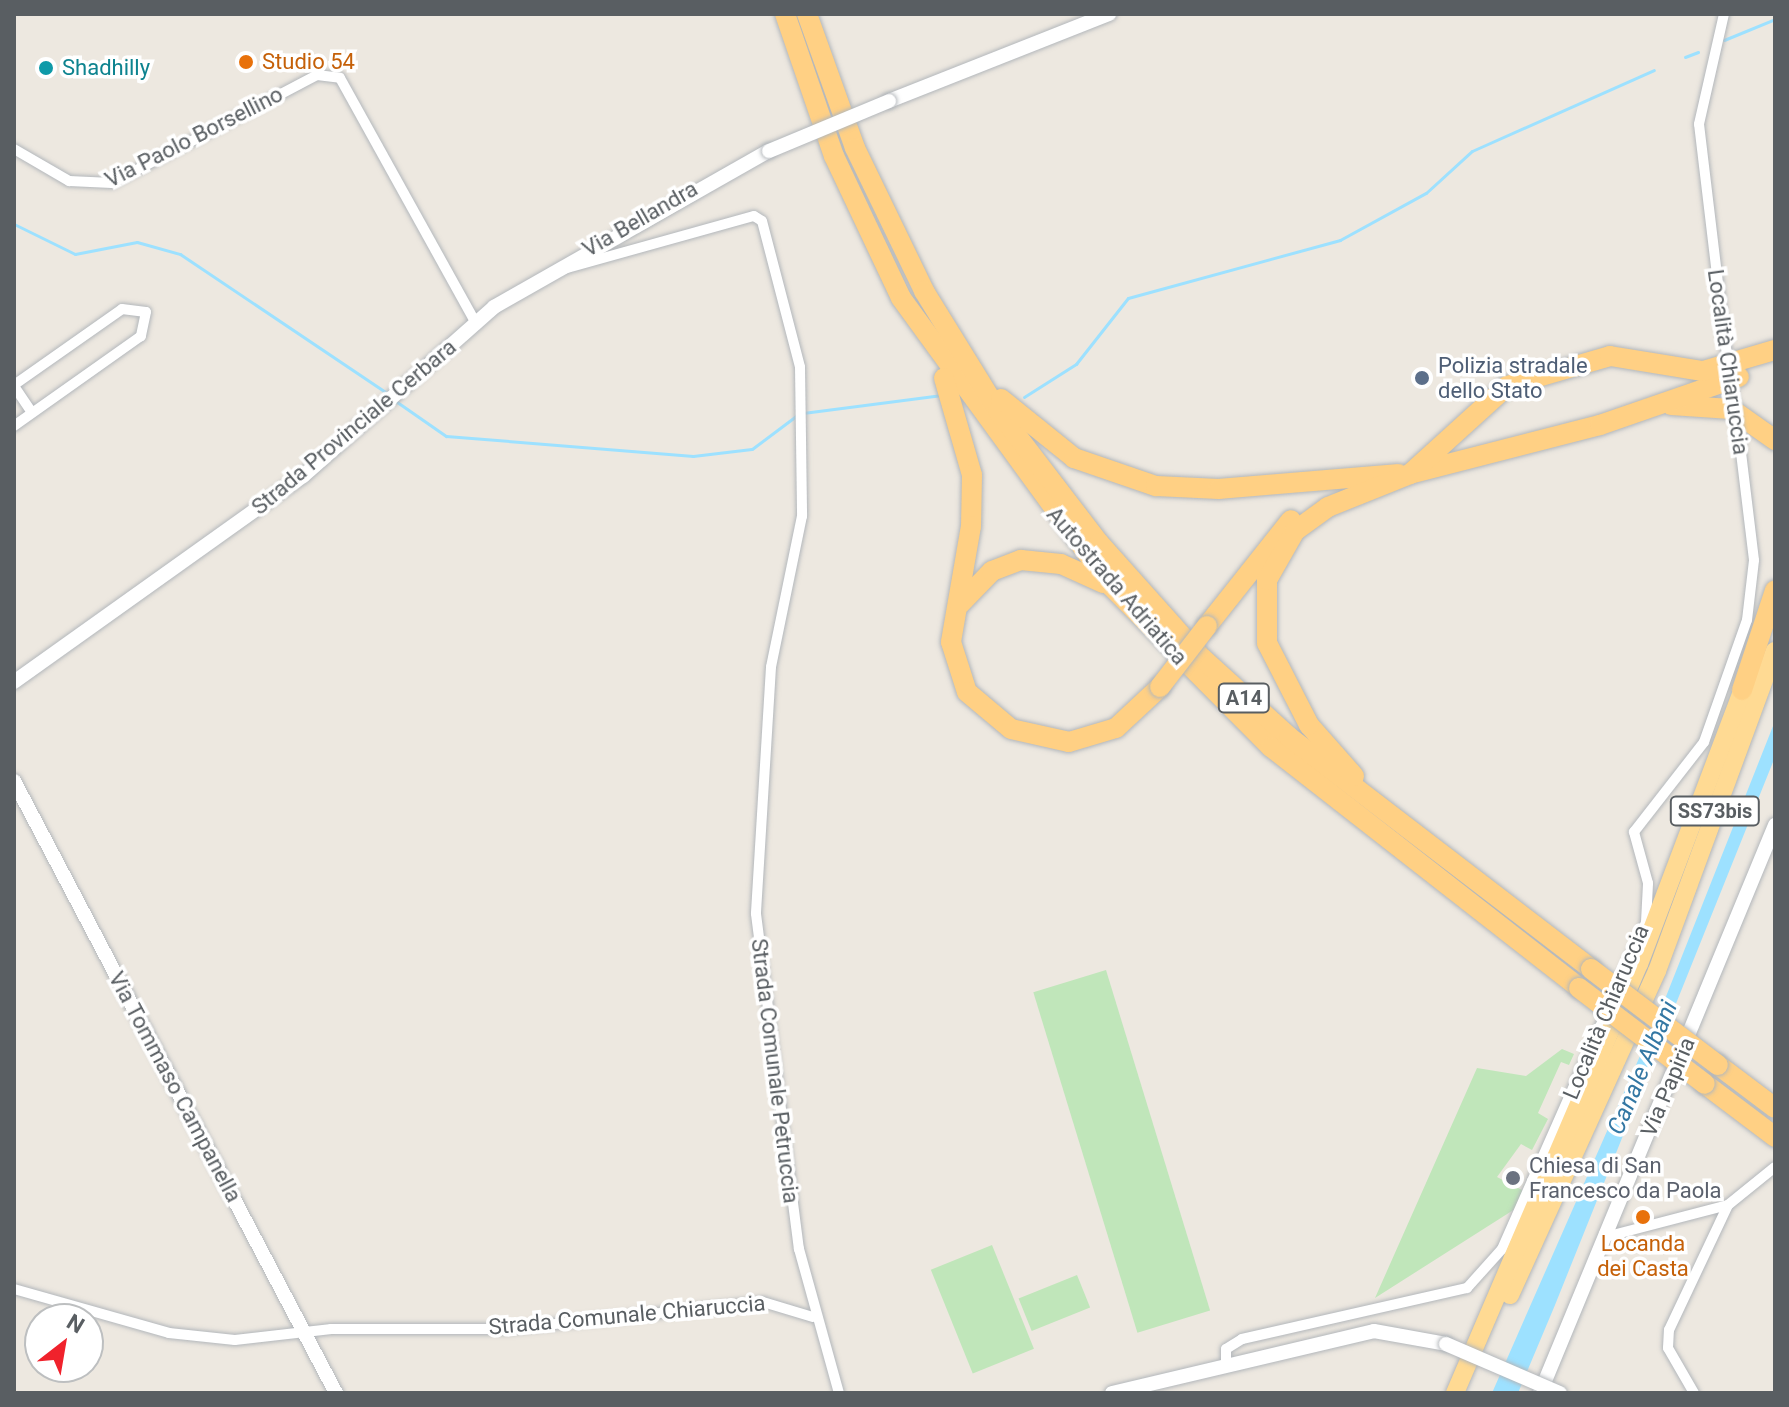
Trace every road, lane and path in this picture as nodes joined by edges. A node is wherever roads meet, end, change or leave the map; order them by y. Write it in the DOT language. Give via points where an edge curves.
graph roads {
  1 [pos="785,14"];
  2 [pos="807,14"];
  3 [pos="1109,14"];
  4 [pos="1724,14"];
  5 [pos="14,149"];
  6 [pos="553,269"];
  7 [pos="476,323"];
  8 [pos="928,343"];
  9 [pos="1775,350"];
  10 [pos="963,360"];
  11 [pos="1775,365"];
  12 [pos="14,385"];
  13 [pos="1659,405"];
  14 [pos="32,413"];
  15 [pos="804,414"];
  16 [pos="14,426"];
  17 [pos="1775,440"];
  18 [pos="1410,474"];
  19 [pos="1111,586"];
  20 [pos="1775,590"];
  21 [pos="958,607"];
  22 [pos="1775,611"];
  23 [pos="1775,651"];
  24 [pos="33,664"];
  25 [pos="14,667"];
  26 [pos="14,682"];
  27 [pos="1742,690"];
  28 [pos="14,781"];
  29 [pos="1775,825"];
  30 [pos="1465,873"];
  31 [pos="1775,1108"];
  32 [pos="1775,1137"];
  33 [pos="1775,1167"];
  34 [pos="1728,1205"];
  35 [pos="1605,1237"];
  36 [pos="14,1289"];
  37 [pos="813,1317"];
  38 [pos="305,1333"];
  39 [pos="1226,1365"];
  40 [pos="336,1393"];
  41 [pos="839,1393"];
  42 [pos="1112,1393"];
  43 [pos="1455,1393"];
  44 [pos="1468,1393"];
  45 [pos="1540,1393"];
  46 [pos="1560,1393"];
  47 [pos="1694,1393"];
  1 -- 8 [label="highway, Autostrada Adriatica / A14" via="856,205"];
  2 -- 10 [label="highway, Autostrada Adriatica / A14" via="863,165"];
  3 -- 6 [label="street, Via Bellandra, bridge" via="769,151"];
  4 -- 39 [label="street, Località Chiaruccia, bridge" via="1701,97 1701,166 1754,560 1747,620 1704,742 1634,832 1648,883 1646,922 1502,1249 1467,1288 1242,1339 1226,1349"];
  5 -- 7 [label="street, Via Paolo Borsellino" via="69,181 112,183 317,75 340,78"];
  6 -- 7 [label="street, Strada Provinciale Cerbara"];
  6 -- 15 [label="street, Via Bellandra" via="576,271 754,216 762,221 785,310"];
  7 -- 24 [label="street, Strada Provinciale Cerbara" via="269,502"];
  8 -- 19 [label="highway, Autostrada Adriatica / A14"];
  8 -- 21 [label="highway, A14" via="971,466 972,517"];
  9 -- 18 [label="highway, A14" via="1703,371 1610,356 1513,384"];
  10 -- 18 [label="highway, A14" via="1054,445 1140,483 1210,489"];
  10 -- 30 [label="highway, Autostrada Adriatica / A14" via="1077,517 1202,658 1316,760"];
  11 -- 13 [label="highway, A14"];
  12 -- 14 [label="street"];
  12 -- 14 [label="street" via="122,309 146,312 141,336"];
  13 -- 17 [label="highway" via="1731,409"];
  13 -- 18 [label="highway, A14"];
  14 -- 16 [label="street"];
  15 -- 37 [label="street, Strada Comunale Petruccia" via="797,553 771,667 761,756 756,914 785,1165"];
  18 -- 21 [label="highway, A14, bridge" via="1333,497 1291,520 1160,687 1101,735 1069,742 1023,734 982,710 961,681 951,642"];
  18 -- 30 [label="highway, A14" via="1328,507 1295,531 1271,567 1264,625 1277,670 1323,744"];
  19 -- 21 [label="highway, A14" via="1061,564 1021,560 988,574"];
  19 -- 32 [label="highway, Autostrada Adriatica / A14, bridge" via="1271,747"];
  20 -- 27 [label="highway"];
  22 -- 27 [label="highway, SS73bis"];
  23 -- 44 [label="highway, SS73bis" via="1657,971"];
  24 -- 25 [label="street, Strada Provinciale Cerbara"];
  24 -- 26 [label="street, Strada Provinciale Cerbara"];
  27 -- 43 [label="highway, SS73bis" via="1639,964"];
  28 -- 38 [label="street, Via Tommaso Campanella"];
  29 -- 35 [label="street, Via Papiria"];
  30 -- 31 [label="highway, Autostrada Adriatica / A14, bridge"];
  33 -- 34 [label="street"];
  34 -- 35 [label="street"];
  34 -- 47 [label="street" via="1669,1330 1668,1348"];
  35 -- 45 [label="street, Via Papiria"];
  36 -- 38 [label="street, Strada Comunale Chiaruccia" via="169,1333 235,1340"];
  37 -- 38 [label="street, Strada Comunale Chiaruccia" via="763,1302 507,1329"];
  37 -- 41 [label="street, Strada Comunale Petruccia"];
  38 -- 40 [label="street, Via Tommaso Campanella"];
  39 -- 42 [label="street"];
  39 -- 46 [label="street, bridge" via="1374,1331 1446,1344"];
}
